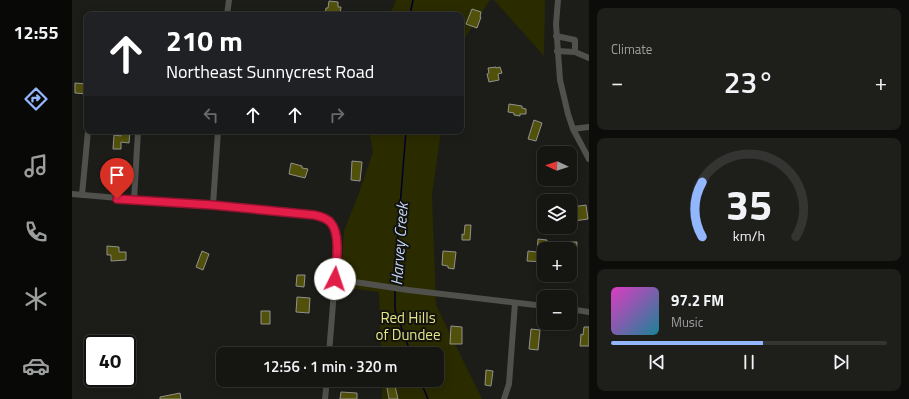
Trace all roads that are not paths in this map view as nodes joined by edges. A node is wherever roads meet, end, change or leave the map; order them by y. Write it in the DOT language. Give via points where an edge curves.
graph roads {
  1 [pos="228,0"];
  2 [pos="558,0"];
  3 [pos="228,12"];
  4 [pos="556,36"];
  5 [pos="557,51"];
  6 [pos="575,52"];
  7 [pos="589,58"];
  8 [pos="589,127"];
  9 [pos="573,129"];
  10 [pos="88,134"];
  11 [pos="138,134"];
  12 [pos="218,134"];
  13 [pos="589,159"];
  14 [pos="72,194"];
  15 [pos="82,195"];
  16 [pos="134,200"];
  17 [pos="212,205"];
  18 [pos="335,279"];
  19 [pos="515,303"];
  20 [pos="537,305"];
  21 [pos="577,310"];
  22 [pos="589,312"];
  23 [pos="330,347"];
  24 [pos="326,387"];
  25 [pos="325,399"];
  26 [pos="504,399"];
  1 -- 3 [label="street"];
  2 -- 4 [label="street"];
  4 -- 5 [label="street"];
  4 -- 6 [label="street" via="575,40"];
  5 -- 6 [label="street"];
  5 -- 9 [label="street" via="563,92"];
  6 -- 7 [label="street"];
  8 -- 9 [label="street"];
  9 -- 13 [label="street"];
  10 -- 15 [label="street"];
  11 -- 16 [label="street"];
  12 -- 17 [label="street"];
  14 -- 15 [label="street"];
  15 -- 16 [label="street"];
  16 -- 17 [label="street"];
  17 -- 18 [label="street" via="314,215 327,219 335,230"];
  18 -- 19 [label="street"];
  18 -- 23 [label="street"];
  19 -- 20 [label="street"];
  19 -- 26 [label="street" via="509,384"];
  21 -- 22 [label="street"];
  24 -- 25 [label="street"];
}
